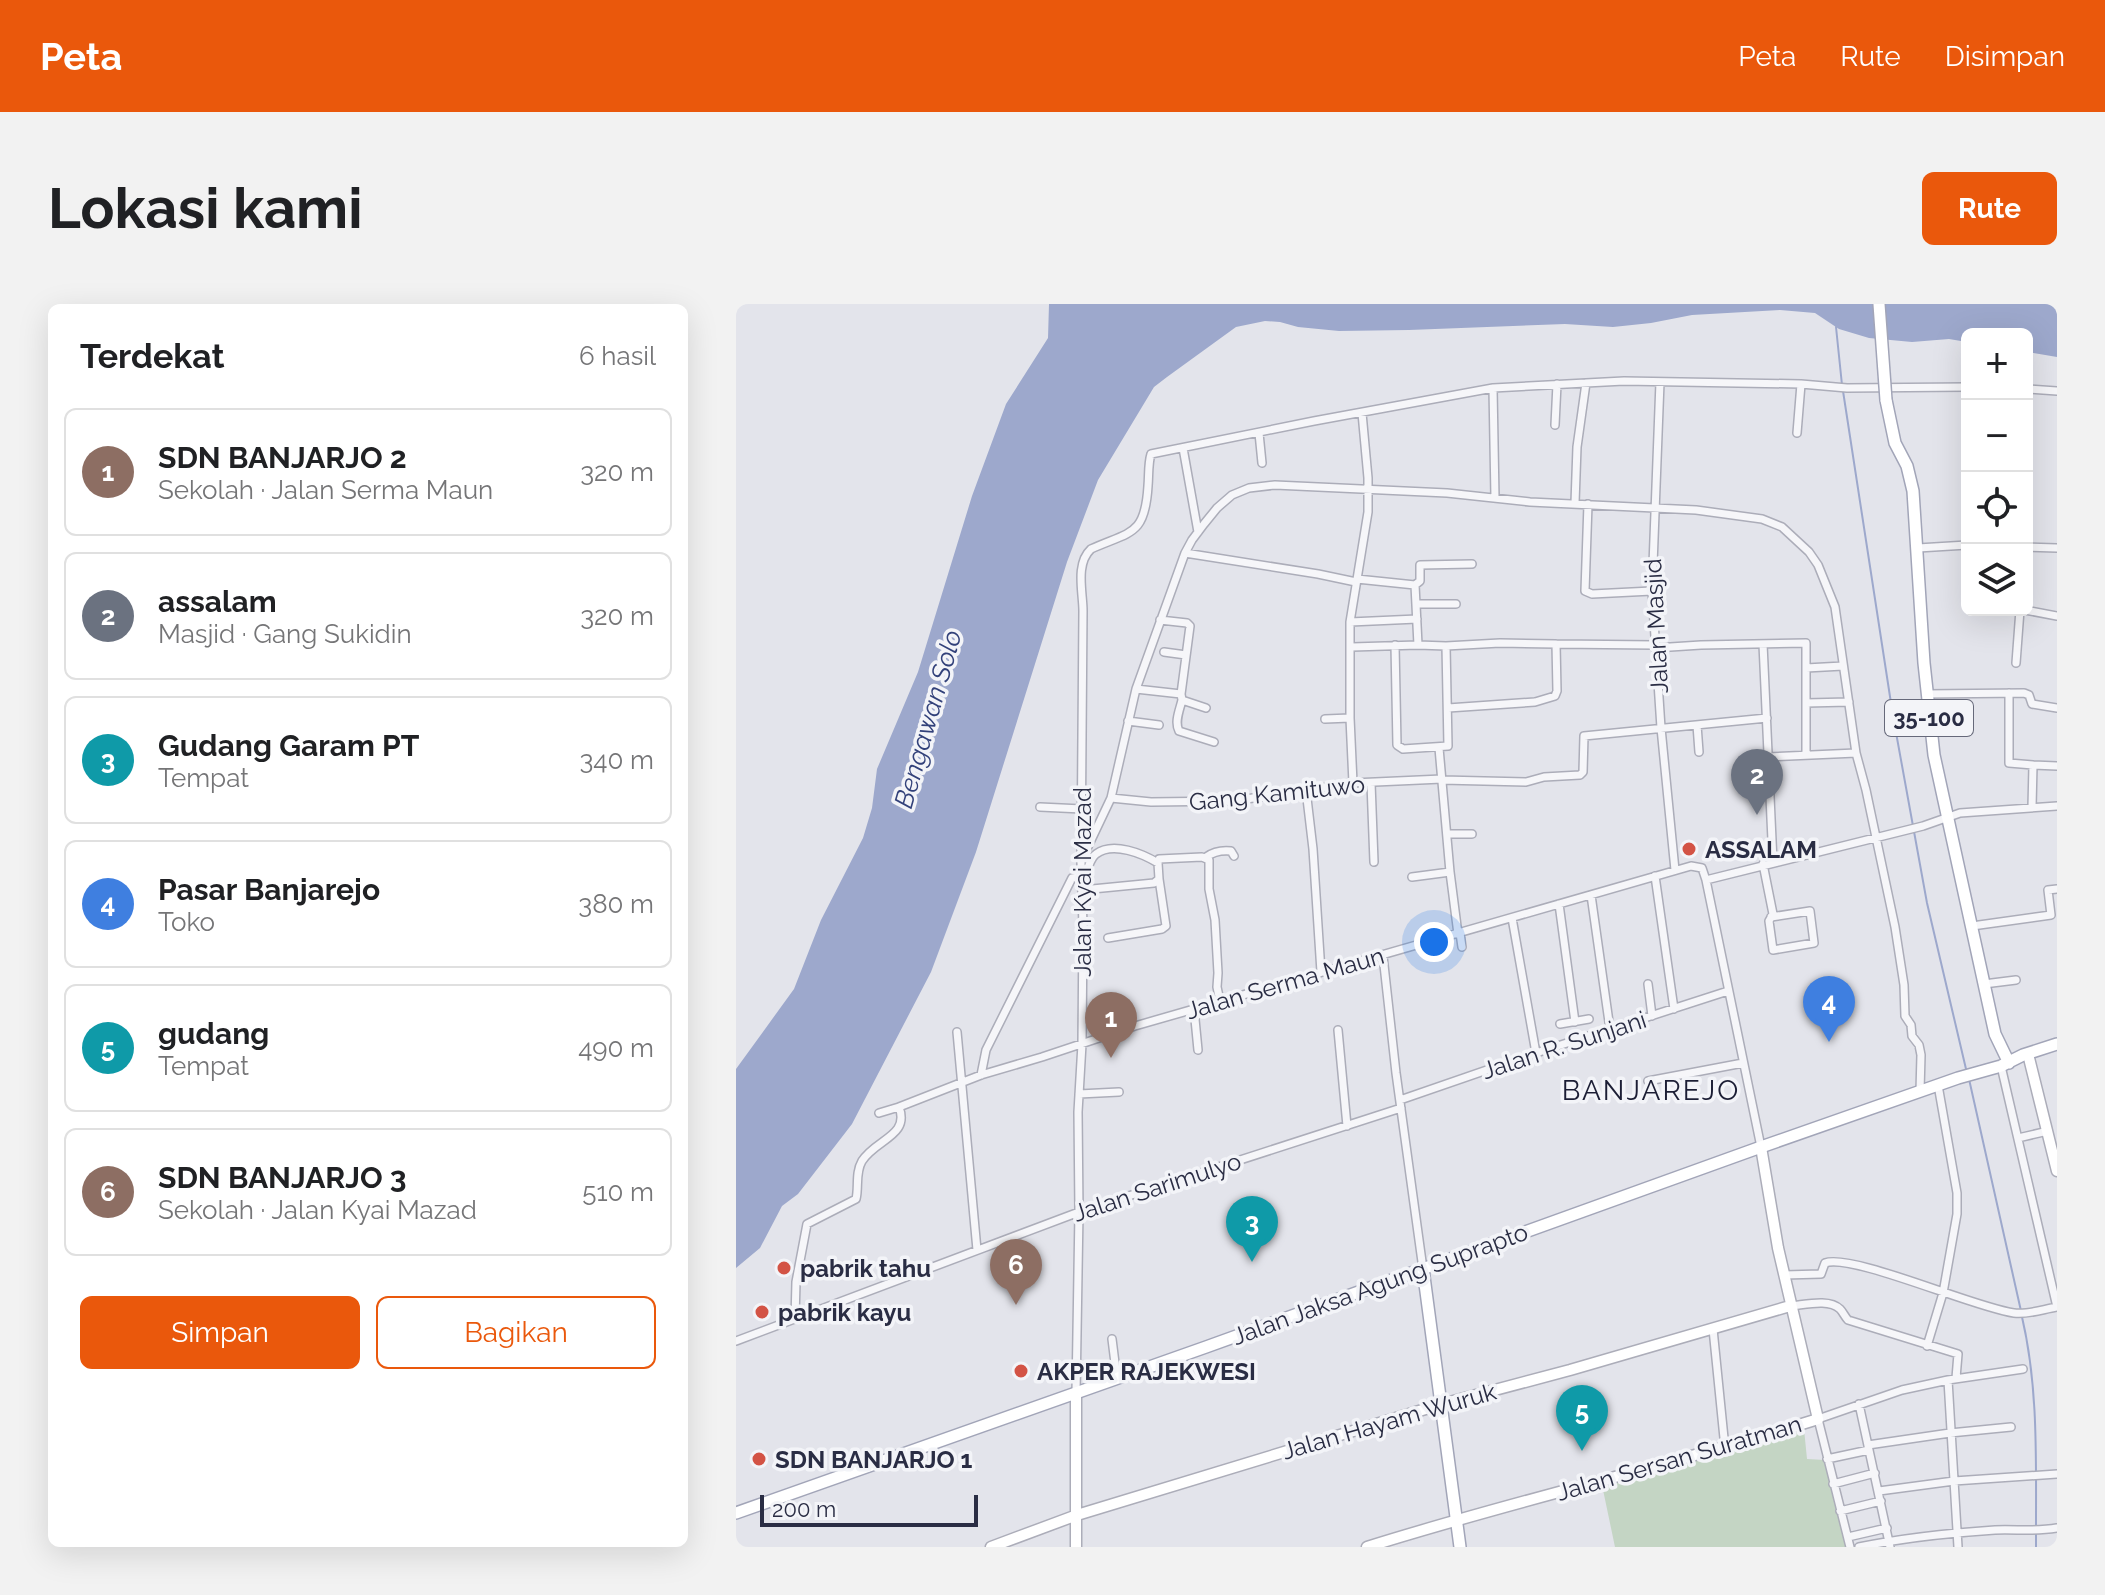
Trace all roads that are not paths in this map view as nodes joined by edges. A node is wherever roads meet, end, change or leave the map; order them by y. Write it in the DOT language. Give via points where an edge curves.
graph roads {
  1 [pos="1879,304"];
  2 [pos="1660,382"];
  3 [pos="1586,383"];
  4 [pos="1557,384"];
  5 [pos="1801,384"];
  6 [pos="1961,387"];
  7 [pos="1493,388"];
  8 [pos="2033,389"];
  9 [pos="2057,391"];
  10 [pos="1362,413"];
  11 [pos="1555,425"];
  12 [pos="1259,433"];
  13 [pos="1797,433"];
  14 [pos="1183,448"];
  15 [pos="1262,463"];
  16 [pos="1368,490"];
  17 [pos="1495,498"];
  18 [pos="1575,503"];
  19 [pos="1588,504"];
  20 [pos="1654,508"];
  21 [pos="1198,532"];
  22 [pos="1961,545"];
  23 [pos="2033,547"];
  24 [pos="1918,548"];
  25 [pos="2057,548"];
  26 [pos="1185,553"];
  27 [pos="1472,564"];
  28 [pos="1356,581"];
  29 [pos="1415,585"];
  30 [pos="1652,591"];
  31 [pos="1417,604"];
  32 [pos="1456,604"];
  33 [pos="2033,612"];
  34 [pos="2021,616"];
  35 [pos="2057,616"];
  36 [pos="1417,619"];
  37 [pos="1160,620"];
  38 [pos="1350,622"];
  39 [pos="1556,644"];
  40 [pos="1763,644"];
  41 [pos="1395,645"];
  42 [pos="1418,645"];
  43 [pos="1446,646"];
  44 [pos="1655,646"];
  45 [pos="1352,647"];
  46 [pos="1164,652"];
  47 [pos="1186,655"];
  48 [pos="2016,663"];
  49 [pos="1843,666"];
  50 [pos="1806,668"];
  51 [pos="1136,689"];
  52 [pos="2009,693"];
  53 [pos="1926,694"];
  54 [pos="1181,697"];
  55 [pos="1849,702"];
  56 [pos="1806,703"];
  57 [pos="1206,708"];
  58 [pos="1448,708"];
  59 [pos="2057,708"];
  60 [pos="1350,718"];
  61 [pos="1767,718"];
  62 [pos="1325,719"];
  63 [pos="1128,721"];
  64 [pos="1159,725"];
  65 [pos="1697,725"];
  66 [pos="1661,728"];
  67 [pos="1214,742"];
  68 [pos="1439,748"];
  69 [pos="1699,752"];
  70 [pos="1856,753"];
  71 [pos="1806,755"];
  72 [pos="1768,757"];
  73 [pos="2033,765"];
  74 [pos="2057,766"];
  75 [pos="1442,779"];
  76 [pos="1353,783"];
  77 [pos="1371,783"];
  78 [pos="1306,790"];
  79 [pos="1111,798"];
  80 [pos="2057,806"];
  81 [pos="1040,807"];
  82 [pos="2032,807"];
  83 [pos="1082,809"];
  84 [pos="1948,819"];
  85 [pos="1447,834"];
  86 [pos="1472,834"];
  87 [pos="1876,837"];
  88 [pos="1234,856"];
  89 [pos="1206,857"];
  90 [pos="1081,862"];
  91 [pos="1374,862"];
  92 [pos="1773,862"];
  93 [pos="1158,863"];
  94 [pos="1763,864"];
  95 [pos="1675,870"];
  96 [pos="1450,872"];
  97 [pos="1655,876"];
  98 [pos="1412,877"];
  99 [pos="1159,879"];
  100 [pos="1706,880"];
  101 [pos="1082,885"];
  102 [pos="2057,889"];
  103 [pos="1591,895"];
  104 [pos="1559,904"];
  105 [pos="1771,917"];
  106 [pos="1512,918"];
  107 [pos="1972,926"];
  108 [pos="1459,933"];
  109 [pos="1108,938"];
  110 [pos="1462,947"];
  111 [pos="1383,956"];
  112 [pos="1321,972"];
  113 [pos="2016,980"];
  114 [pos="1648,984"];
  115 [pos="1984,984"];
  116 [pos="1728,991"];
  117 [pos="1220,1001"];
  118 [pos="1194,1009"];
  119 [pos="1674,1009"];
  120 [pos="1652,1016"];
  121 [pos="1589,1019"];
  122 [pos="1575,1022"];
  123 [pos="1560,1024"];
  124 [pos="1610,1029"];
  125 [pos="1338,1030"];
  126 [pos="957,1032"];
  127 [pos="1082,1044"];
  128 [pos="2057,1044"];
  129 [pos="1198,1050"];
  130 [pos="1536,1053"];
  131 [pos="2025,1054"];
  132 [pos="1743,1063"];
  133 [pos="2001,1063"];
  134 [pos="981,1075"];
  135 [pos="1648,1081"];
  136 [pos="962,1083"];
  137 [pos="1938,1085"];
  138 [pos="1920,1091"];
  139 [pos="1119,1092"];
  140 [pos="1079,1094"];
  141 [pos="1401,1104"];
  142 [pos="899,1107"];
  143 [pos="879,1113"];
  144 [pos="1347,1126"];
  145 [pos="2048,1131"];
  146 [pos="2018,1138"];
  147 [pos="1761,1147"];
  148 [pos="2057,1171"];
  149 [pos="1079,1212"];
  150 [pos="977,1250"];
  151 [pos="1423,1269"];
  152 [pos="1784,1275"];
  153 [pos="1943,1293"];
  154 [pos="1790,1306"];
  155 [pos="2057,1307"];
  156 [pos="795,1319"];
  157 [pos="1713,1329"];
  158 [pos="1112,1339"];
  159 [pos="736,1341"];
  160 [pos="1927,1346"];
  161 [pos="2023,1369"];
  162 [pos="1117,1379"];
  163 [pos="1952,1379"];
  164 [pos="1076,1393"];
  165 [pos="1442,1404"];
  166 [pos="1859,1404"];
  167 [pos="1818,1419"];
  168 [pos="2011,1427"];
  169 [pos="1950,1433"];
  170 [pos="1868,1447"];
  171 [pos="1725,1448"];
  172 [pos="1827,1459"];
  173 [pos="1875,1473"];
  174 [pos="2057,1474"];
  175 [pos="1954,1481"];
  176 [pos="1833,1484"];
  177 [pos="1879,1491"];
  178 [pos="1881,1501"];
  179 [pos="1840,1511"];
  180 [pos="736,1513"];
  181 [pos="1077,1515"];
  182 [pos="1458,1520"];
  183 [pos="1887,1528"];
  184 [pos="2057,1528"];
  185 [pos="1957,1533"];
  186 [pos="1848,1537"];
  187 [pos="1890,1544"];
  188 [pos="991,1547"];
  189 [pos="1076,1547"];
  190 [pos="1367,1547"];
  191 [pos="1460,1547"];
  192 [pos="1850,1547"];
  193 [pos="1859,1547"];
  194 [pos="1958,1547"];
  1 -- 24 [label="main road, 35-100, bridge" via="1886,400 1895,443 1911,478"];
  2 -- 3 [label="street"];
  2 -- 5 [label="street"];
  2 -- 20 [label="street, Jalan Masjid"];
  3 -- 4 [label="street"];
  3 -- 18 [label="street"];
  4 -- 7 [label="street"];
  4 -- 11 [label="street"];
  5 -- 6 [label="street"];
  5 -- 13 [label="street"];
  7 -- 10 [label="street"];
  7 -- 17 [label="street"];
  8 -- 9 [label="street"];
  10 -- 12 [label="street"];
  10 -- 16 [label="street"];
  12 -- 14 [label="street"];
  12 -- 15 [label="street"];
  14 -- 21 [label="street"];
  14 -- 83 [label="street, Jalan Kyai Mazad" via="1149,457 1147,502 1135,530 1086,553"];
  16 -- 17 [label="street"];
  16 -- 21 [label="street" via="1249,488 1232,495"];
  16 -- 28 [label="street"];
  17 -- 18 [label="street"];
  18 -- 19 [label="street"];
  19 -- 20 [label="street"];
  19 -- 30 [label="street" via="1585,591"];
  20 -- 30 [label="street, Jalan Masjid"];
  20 -- 49 [label="street" via="1762,519 1782,527 1809,552 1824,577 1835,607"];
  21 -- 26 [label="street"];
  22 -- 24 [label="street"];
  23 -- 25 [label="street"];
  24 -- 53 [label="main road, 35-100"];
  26 -- 28 [label="street"];
  26 -- 37 [label="street"];
  27 -- 29 [label="street" via="1420,565"];
  28 -- 29 [label="street"];
  28 -- 38 [label="street"];
  29 -- 31 [label="street"];
  30 -- 44 [label="street, Jalan Masjid"];
  31 -- 32 [label="street"];
  31 -- 36 [label="street"];
  33 -- 35 [label="street"];
  34 -- 48 [label="street"];
  36 -- 38 [label="street"];
  36 -- 42 [label="street"];
  37 -- 47 [label="street" via="1190,626"];
  37 -- 51 [label="street"];
  38 -- 45 [label="street"];
  39 -- 43 [label="street"];
  39 -- 44 [label="street"];
  39 -- 58 [label="street" via="1553,697"];
  40 -- 44 [label="street"];
  40 -- 50 [label="street" via="1806,643"];
  40 -- 61 [label="street"];
  41 -- 42 [label="street"];
  41 -- 45 [label="street"];
  41 -- 68 [label="street" via="1397,745"];
  42 -- 43 [label="street"];
  43 -- 58 [label="street"];
  44 -- 66 [label="street, Jalan Masjid"];
  45 -- 60 [label="street"];
  46 -- 47 [label="street"];
  47 -- 54 [label="street"];
  49 -- 50 [label="street"];
  49 -- 55 [label="street"];
  50 -- 56 [label="street"];
  51 -- 54 [label="street"];
  51 -- 63 [label="street"];
  52 -- 53 [label="street"];
  52 -- 59 [label="street" via="2027,693 2032,704"];
  52 -- 73 [label="street" via="2009,763"];
  53 -- 84 [label="main road, 35-100"];
  54 -- 57 [label="street"];
  54 -- 67 [label="street" via="1177,729"];
  55 -- 56 [label="street"];
  55 -- 70 [label="street"];
  56 -- 71 [label="street"];
  58 -- 68 [label="street" via="1449,744"];
  60 -- 62 [label="street"];
  60 -- 76 [label="street"];
  61 -- 65 [label="street"];
  61 -- 72 [label="street"];
  63 -- 64 [label="street"];
  63 -- 79 [label="street"];
  65 -- 66 [label="street"];
  65 -- 69 [label="street"];
  66 -- 75 [label="street, Gang Kamituwo" via="1584,736 1580,775 1526,782"];
  66 -- 95 [label="street, Jalan Masjid"];
  68 -- 75 [label="street"];
  70 -- 71 [label="street"];
  70 -- 87 [label="street"];
  71 -- 72 [label="street"];
  72 -- 92 [label="street"];
  73 -- 74 [label="street"];
  73 -- 82 [label="street"];
  75 -- 77 [label="street, Gang Kamituwo"];
  75 -- 85 [label="street"];
  76 -- 77 [label="street, Gang Kamituwo"];
  76 -- 78 [label="street, Gang Kamituwo"];
  77 -- 91 [label="street"];
  78 -- 79 [label="street, Gang Kamituwo" via="1233,801"];
  78 -- 112 [label="street"];
  79 -- 90 [label="street"];
  80 -- 82 [label="street"];
  81 -- 83 [label="street"];
  82 -- 84 [label="street" via="1960,813"];
  83 -- 90 [label="street, Jalan Kyai Mazad"];
  84 -- 87 [label="street"];
  84 -- 107 [label="main road, 35-100"];
  85 -- 86 [label="street"];
  85 -- 96 [label="street"];
  87 -- 92 [label="street"];
  87 -- 138 [label="street" via="1895,927 1905,1016 1921,1055"];
  88 -- 89 [label="street" via="1227,851"];
  89 -- 93 [label="street" via="1165,858"];
  89 -- 117 [label="street"];
  90 -- 101 [label="street, Jalan Kyai Mazad"];
  92 -- 94 [label="street"];
  93 -- 99 [label="street"];
  93 -- 101 [label="street" via="1124,849 1099,852"];
  94 -- 100 [label="street"];
  94 -- 105 [label="street"];
  95 -- 97 [label="street, Jalan Serma Maun"];
  95 -- 100 [label="street" via="1699,866"];
  96 -- 98 [label="street"];
  96 -- 108 [label="street"];
  97 -- 103 [label="street, Jalan Serma Maun"];
  97 -- 119 [label="street"];
  99 -- 101 [label="street" via="1149,884"];
  99 -- 109 [label="street" via="1166,926"];
  100 -- 116 [label="street"];
  101 -- 127 [label="street, Jalan Kyai Mazad"];
  101 -- 134 [label="street" via="1079,877 1072,878 1060,899 986,1050"];
  102 -- 107 [label="street" via="2048,890 2051,915"];
  103 -- 104 [label="street, Jalan Serma Maun"];
  103 -- 124 [label="street"];
  104 -- 106 [label="street, Jalan Serma Maun"];
  104 -- 122 [label="street"];
  105 -- 105 [label="street" via="1773,950 1814,943 1810,911"];
  106 -- 108 [label="street, Jalan Serma Maun"];
  106 -- 130 [label="street"];
  107 -- 115 [label="main road, 35-100"];
  108 -- 110 [label="street"];
  108 -- 111 [label="street, Jalan Serma Maun"];
  111 -- 112 [label="street, Jalan Serma Maun"];
  111 -- 141 [label="street"];
  112 -- 117 [label="street, Jalan Serma Maun"];
  113 -- 115 [label="street"];
  114 -- 120 [label="street"];
  115 -- 133 [label="main road, 35-100"];
  116 -- 119 [label="street, Jalan R. Sunjani"];
  116 -- 132 [label="street"];
  117 -- 118 [label="street, Jalan Serma Maun"];
  118 -- 127 [label="street, Jalan Serma Maun"];
  118 -- 129 [label="street"];
  119 -- 120 [label="street, Jalan R. Sunjani"];
  120 -- 124 [label="street, Jalan R. Sunjani"];
  121 -- 122 [label="street"];
  122 -- 123 [label="street"];
  124 -- 130 [label="street, Jalan R. Sunjani"];
  125 -- 144 [label="street"];
  126 -- 136 [label="street"];
  127 -- 134 [label="street, Jalan Serma Maun"];
  127 -- 140 [label="street, Jalan Kyai Mazad"];
  128 -- 131 [label="main road"];
  130 -- 141 [label="street, Jalan R. Sunjani"];
  131 -- 133 [label="main road"];
  131 -- 145 [label="main road"];
  132 -- 135 [label="street"];
  132 -- 147 [label="street"];
  133 -- 137 [label="main road, Jalan Jaksa Agung Suprapto"];
  133 -- 146 [label="street"];
  134 -- 136 [label="street, Jalan Serma Maun"];
  136 -- 142 [label="street, Jalan Serma Maun"];
  136 -- 150 [label="street"];
  137 -- 138 [label="main road, Jalan Jaksa Agung Suprapto"];
  137 -- 153 [label="street" via="1957,1193"];
  138 -- 147 [label="main road, Jalan Jaksa Agung Suprapto"];
  139 -- 140 [label="street"];
  140 -- 149 [label="street, Jalan Kyai Mazad"];
  141 -- 144 [label="street, Jalan Sarimulyo"];
  141 -- 151 [label="street"];
  142 -- 143 [label="street, Jalan Serma Maun"];
  142 -- 156 [label="street" via="899,1130 859,1167 856,1199 807,1224"];
  144 -- 149 [label="street, Jalan Sarimulyo"];
  145 -- 146 [label="street"];
  145 -- 148 [label="main road"];
  146 -- 155 [label="street"];
  147 -- 151 [label="main road, Jalan Jaksa Agung Suprapto"];
  147 -- 152 [label="main road, Jalan Sersan Suratman"];
  149 -- 150 [label="street, Jalan Sarimulyo"];
  149 -- 164 [label="street, Jalan Kyai Mazad"];
  150 -- 156 [label="street, Jalan Sarimulyo"];
  151 -- 162 [label="main road, Jalan Jaksa Agung Suprapto"];
  151 -- 165 [label="main road"];
  152 -- 153 [label="street" via="1821,1274 1825,1263 1832,1261"];
  152 -- 154 [label="main road, Jalan Sersan Suratman"];
  153 -- 155 [label="street" via="2021,1313"];
  153 -- 160 [label="street"];
  154 -- 157 [label="main road, Jalan Hayam Wuruk"];
  154 -- 160 [label="street" via="1834,1305 1848,1320"];
  154 -- 167 [label="main road, Jalan Sersan Suratman"];
  156 -- 159 [label="street, Jalan Sarimulyo"];
  157 -- 165 [label="main road, Jalan Hayam Wuruk"];
  157 -- 171 [label="street"];
  158 -- 162 [label="street"];
  160 -- 163 [label="street" via="1958,1354"];
  161 -- 163 [label="street"];
  162 -- 164 [label="main road, Jalan Jaksa Agung Suprapto"];
  163 -- 166 [label="street"];
  163 -- 169 [label="street"];
  164 -- 180 [label="main road, Jalan Jaksa Agung Suprapto"];
  164 -- 181 [label="main road"];
  165 -- 181 [label="main road, Jalan Hayam Wuruk"];
  165 -- 182 [label="main road"];
  166 -- 167 [label="street"];
  166 -- 170 [label="street"];
  167 -- 171 [label="main road, Jalan Sersan Suratman"];
  167 -- 172 [label="street"];
  168 -- 169 [label="street"];
  169 -- 170 [label="street"];
  169 -- 175 [label="street"];
  170 -- 172 [label="street"];
  170 -- 173 [label="street"];
  171 -- 182 [label="main road, Jalan Sersan Suratman"];
  172 -- 176 [label="street"];
  173 -- 176 [label="street"];
  173 -- 177 [label="street"];
  174 -- 175 [label="street"];
  175 -- 177 [label="street"];
  175 -- 185 [label="street"];
  176 -- 179 [label="street"];
  177 -- 178 [label="street"];
  178 -- 179 [label="street"];
  178 -- 183 [label="street"];
  179 -- 186 [label="street"];
  181 -- 188 [label="main road, Jalan Hayam Wuruk"];
  181 -- 189 [label="main road"];
  182 -- 190 [label="main road, Jalan Sersan Suratman"];
  182 -- 191 [label="main road"];
  183 -- 186 [label="street"];
  183 -- 187 [label="street"];
  184 -- 185 [label="street"];
  185 -- 187 [label="street"];
  185 -- 194 [label="street"];
  186 -- 192 [label="street"];
  187 -- 193 [label="street"];
}
